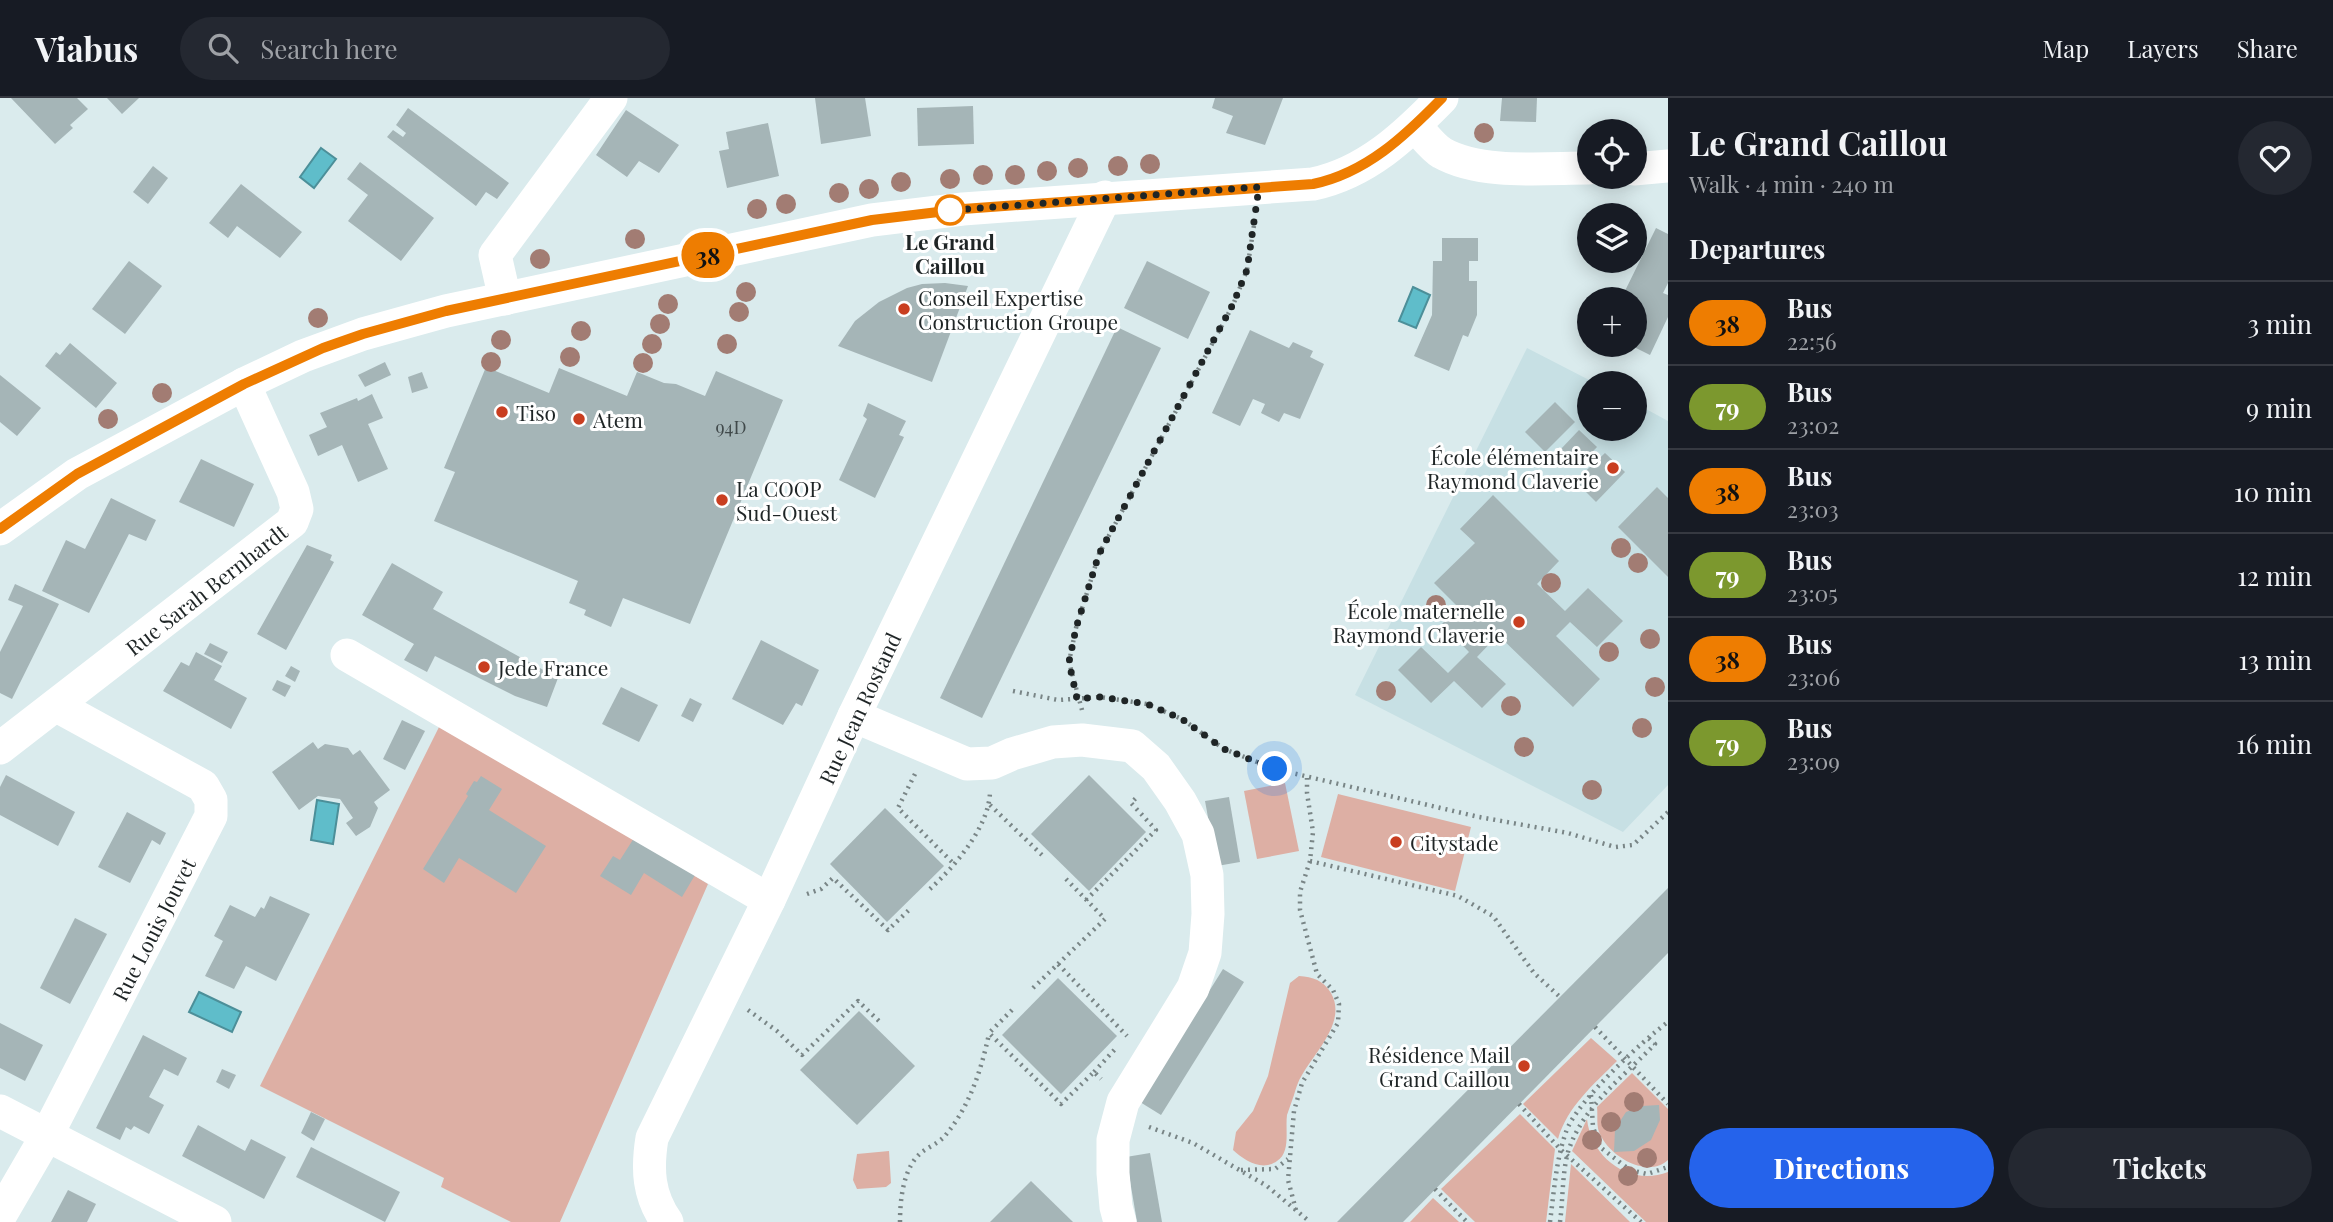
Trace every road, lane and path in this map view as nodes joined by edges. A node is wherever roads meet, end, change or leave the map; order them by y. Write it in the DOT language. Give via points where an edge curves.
graph roads {
  1 [pos="611,98"];
  2 [pos="1442,98"];
  3 [pos="1415,126"];
  4 [pos="1668,166"];
  5 [pos="1647,168"];
  6 [pos="1577,169"];
  7 [pos="1259,187"];
  8 [pos="1105,197"];
  9 [pos="505,299"];
  10 [pos="244,384"];
  11 [pos="0,529"];
  12 [pos="347,655"];
  13 [pos="1013,691"];
  14 [pos="1077,699"];
  15 [pos="57,706"];
  16 [pos="854,716"];
  17 [pos="927,747"];
  18 [pos="0,748"];
  19 [pos="992,763"];
  20 [pos="1161,775"];
  21 [pos="1307,778"];
  22 [pos="990,805"];
  23 [pos="1668,812"];
  24 [pos="1044,857"];
  25 [pos="1310,861"];
  26 [pos="955,865"];
  27 [pos="1066,879"];
  28 [pos="930,889"];
  29 [pos="772,892"];
  30 [pos="1086,900"];
  31 [pos="912,908"];
  32 [pos="1058,964"];
  33 [pos="1033,989"];
  34 [pos="721,996"];
  35 [pos="1560,997"];
  36 [pos="880,1022"];
  37 [pos="1668,1022"];
  38 [pos="1595,1027"];
  39 [pos="989,1033"];
  40 [pos="1647,1037"];
  41 [pos="1625,1060"];
  42 [pos="1632,1068"];
  43 [pos="1094,1072"];
  44 [pos="1591,1095"];
  45 [pos="1519,1104"];
  46 [pos="1668,1104"];
  47 [pos="1592,1107"];
  48 [pos="0,1111"];
  49 [pos="47,1136"];
  50 [pos="1561,1150"];
  51 [pos="1567,1155"];
  52 [pos="1289,1159"];
  53 [pos="1668,1167"];
  54 [pos="1240,1170"];
  55 [pos="1436,1189"];
  56 [pos="3,1201"];
  57 [pos="1296,1210"];
  58 [pos="215,1222"];
  59 [pos="667,1222"];
  60 [pos="900,1222"];
  61 [pos="1120,1222"];
  62 [pos="1467,1222"];
  63 [pos="1550,1222"];
  64 [pos="1560,1222"];
  65 [pos="1641,1222"];
  1 -- 9 [label="street" via="495,255"];
  2 -- 3 [label="street"];
  3 -- 6 [label="street" via="1441,152 1468,164"];
  3 -- 7 [label="street" via="1371,161 1335,179"];
  4 -- 5 [label="street"];
  7 -- 8 [label="street"];
  7 -- 14 [label="path" via="1247,270 1233,304 1099,554 1069,662"];
  8 -- 9 [label="street" via="872,220"];
  8 -- 16 [label="street, Rue Jean Rostand"];
  9 -- 10 [label="street" via="363,334"];
  10 -- 11 [label="street" via="77,474"];
  10 -- 15 [label="street, Rue Sarah Bernhardt" via="293,492 297,509 292,522"];
  12 -- 29 [label="street"];
  13 -- 14 [label="path" via="1039,698"];
  14 -- 21 [label="path" via="1100,697 1147,704 1182,719 1224,749"];
  15 -- 18 [label="street, Rue Sarah Bernhardt"];
  15 -- 49 [label="street, Rue Louis Jouvet" via="203,786 211,800 211,816"];
  16 -- 17 [label="street"];
  16 -- 29 [label="street, Rue Jean Rostand"];
  17 -- 19 [label="street" via="967,764"];
  17 -- 26 [label="path" via="898,808"];
  19 -- 20 [label="street" via="1053,742 1082,740 1132,746"];
  19 -- 22 [label="path"];
  20 -- 30 [label="path" via="1130,803 1156,830"];
  20 -- 61 [label="street" via="1198,834 1207,875 1205,953 1193,988 1123,1102 1113,1140"];
  21 -- 23 [label="path" via="1615,847 1633,845"];
  21 -- 25 [label="path" via="1313,832"];
  22 -- 24 [label="path"];
  22 -- 26 [label="path"];
  25 -- 35 [label="path" via="1458,895 1493,916 1534,973"];
  25 -- 52 [label="path" via="1300,892 1300,910 1317,974 1339,1004 1338,1023 1302,1083"];
  26 -- 28 [label="path"];
  27 -- 30 [label="path"];
  29 -- 31 [label="path" via="808,894 833,878 888,930"];
  29 -- 34 [label="street, Rue Jean Rostand"];
  30 -- 32 [label="path" via="1105,919"];
  32 -- 33 [label="path"];
  32 -- 43 [label="path" via="1127,1035"];
  34 -- 36 [label="path" via="756,1014 802,1055 858,1001"];
  34 -- 59 [label="street, Rue Jean Rostand" via="652,1138 648,1164 653,1198"];
  37 -- 40 [label="path"];
  38 -- 41 [label="path"];
  39 -- 60 [label="path" via="980,1074 961,1112 943,1139 919,1154 904,1182"];
  40 -- 41 [label="path"];
  40 -- 42 [label="path" via="1654,1044"];
  41 -- 42 [label="path"];
  41 -- 44 [label="path"];
  42 -- 46 [label="path"];
  42 -- 47 [label="path"];
  44 -- 47 [label="path"];
  44 -- 50 [label="path" via="1567,1128"];
  45 -- 50 [label="path"];
  47 -- 51 [label="path"];
  47 -- 53 [label="path" via="1600,1147 1618,1162 1647,1174"];
  48 -- 49 [label="street"];
  49 -- 56 [label="street, Rue Louis Jouvet"];
  49 -- 58 [label="street"];
  50 -- 51 [label="path"];
  50 -- 63 [label="path"];
  51 -- 64 [label="path"];
  51 -- 65 [label="path"];
  52 -- 54 [label="path" via="1275,1169"];
  52 -- 57 [label="path" via="1288,1180"];
  55 -- 62 [label="path"];
}
